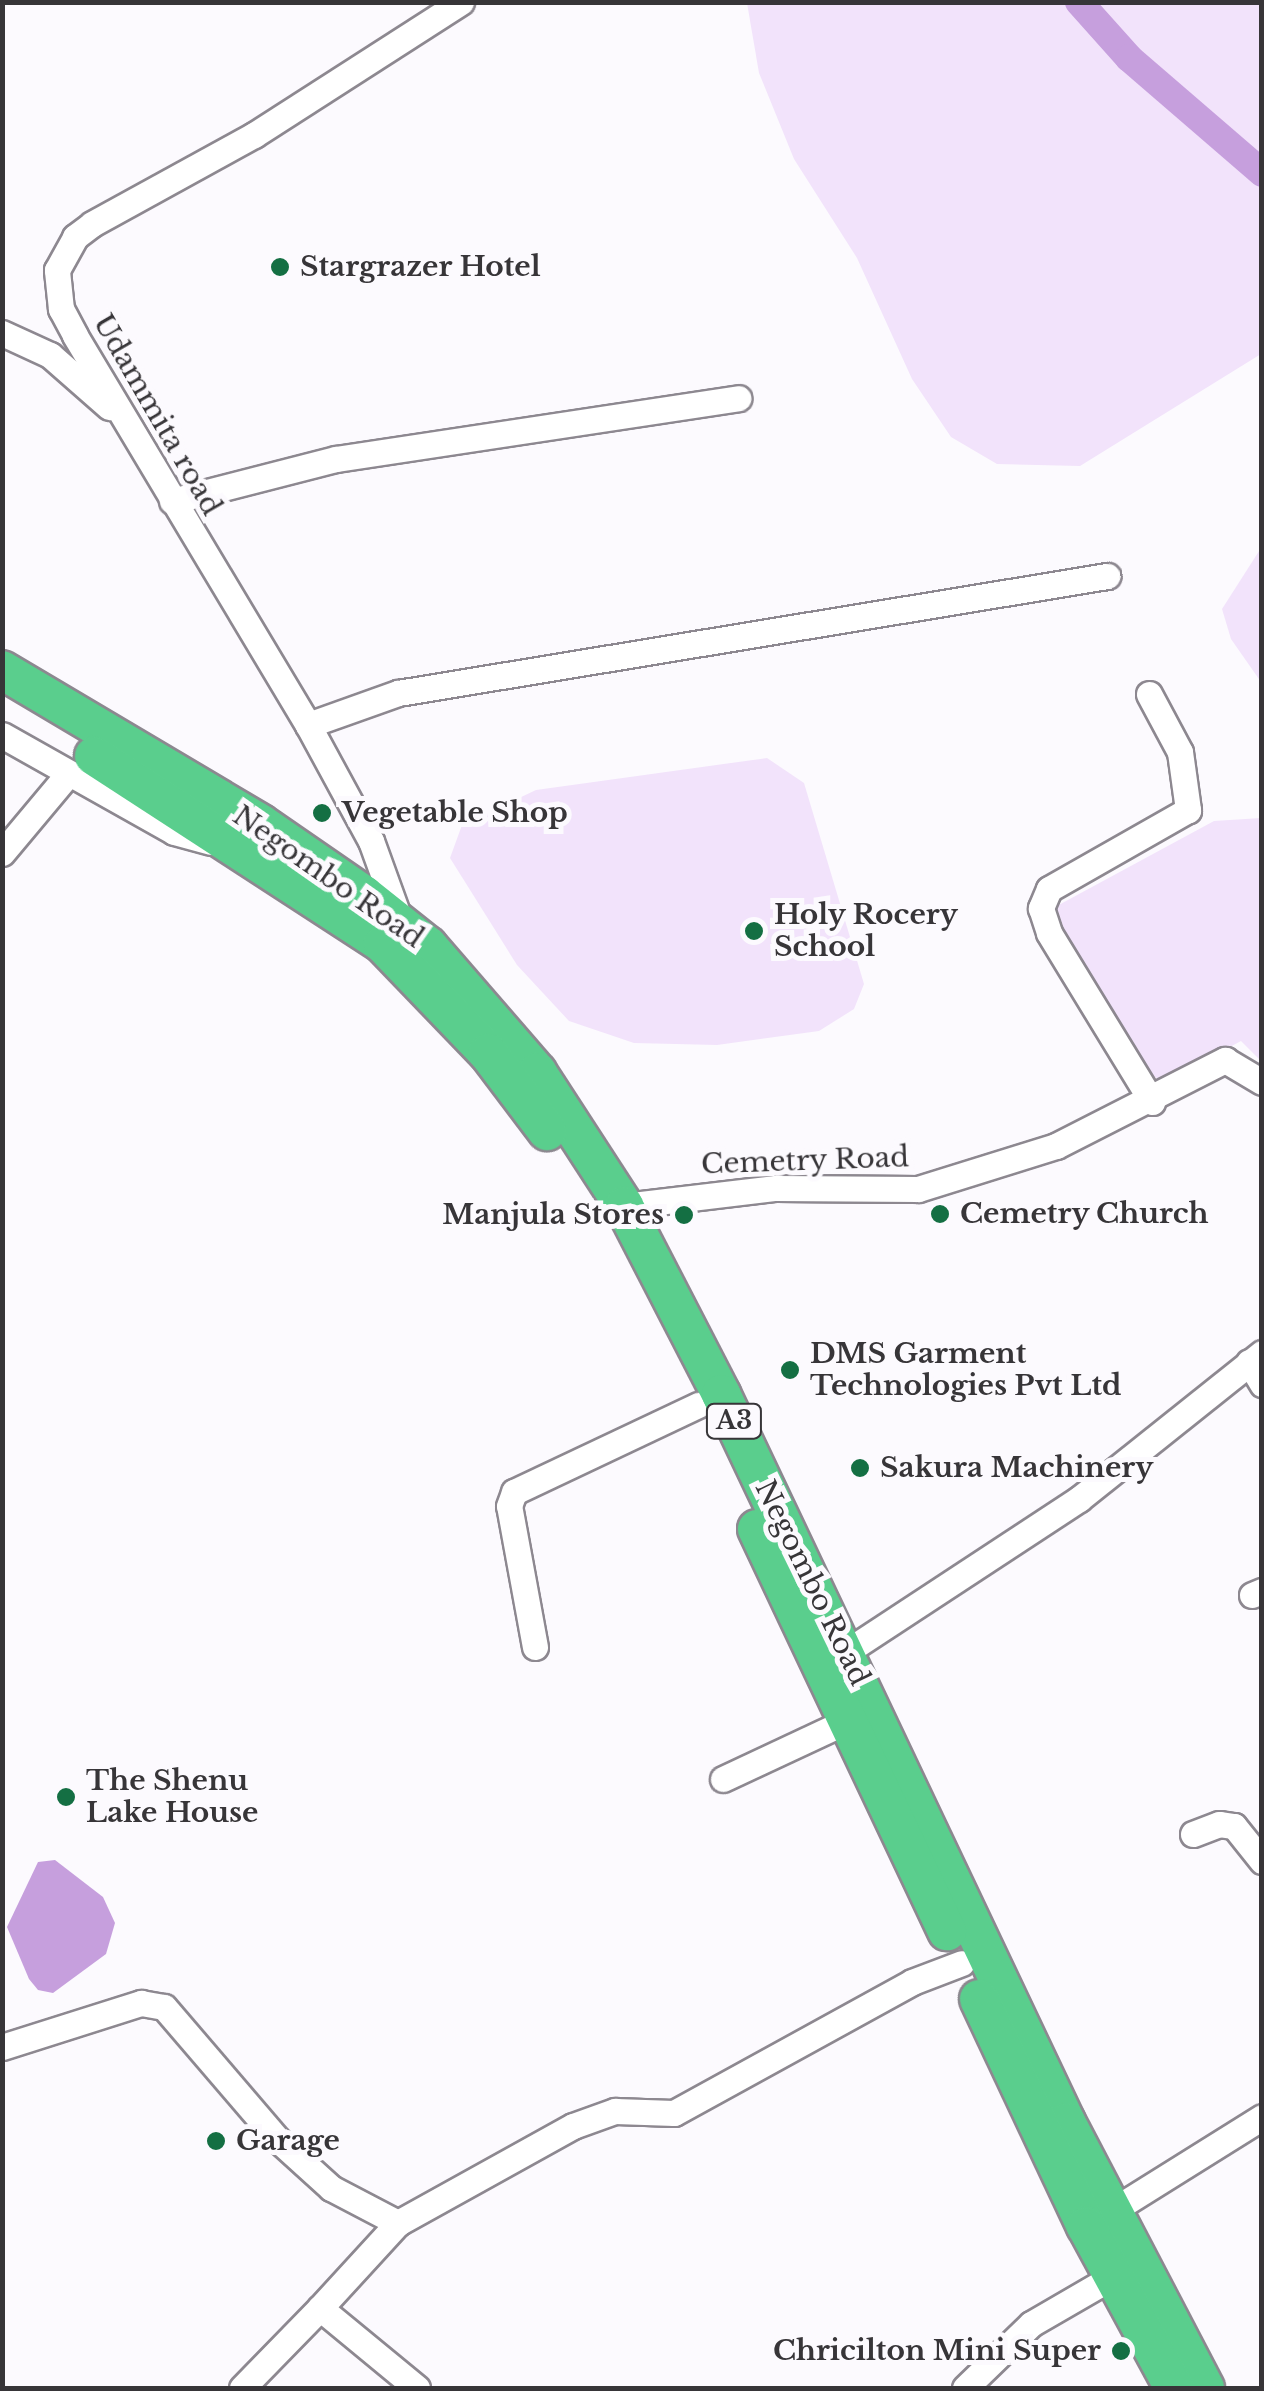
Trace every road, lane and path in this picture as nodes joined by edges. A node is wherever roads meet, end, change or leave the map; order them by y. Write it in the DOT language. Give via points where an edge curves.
graph roads {
  1 [pos="460,2"];
  2 [pos="2,333"];
  3 [pos="738,398"];
  4 [pos="128,424"];
  5 [pos="172,501"];
  6 [pos="1106,576"];
  7 [pos="2,670"];
  8 [pos="1149,694"];
  9 [pos="2,699"];
  10 [pos="308,725"];
  11 [pos="2,735"];
  12 [pos="69,773"];
  13 [pos="2,853"];
  14 [pos="250,853"];
  15 [pos="401,924"];
  16 [pos="411,968"];
  17 [pos="1262,1082"];
  18 [pos="1152,1102"];
  19 [pos="624,1206"];
  20 [pos="1257,1366"];
  21 [pos="698,1405"];
  22 [pos="535,1647"];
  23 [pos="846,1652"];
  24 [pos="846,1721"];
  25 [pos="723,1779"];
  26 [pos="1193,1834"];
  27 [pos="1262,1861"];
  28 [pos="962,1962"];
  29 [pos="2,2048"];
  30 [pos="1262,2117"];
  31 [pos="1098,2220"];
  32 [pos="398,2223"];
  33 [pos="1112,2277"];
  34 [pos="320,2308"];
  35 [pos="242,2388"];
  36 [pos="417,2388"];
  37 [pos="965,2388"];
  38 [pos="1174,2388"];
  39 [pos="1205,2388"];
  1 -- 4 [label="street, Udammita road" via="254,135 76,237 57,270 61,309"];
  2 -- 4 [label="street" via="50,356"];
  3 -- 5 [label="street" via="336,459"];
  4 -- 5 [label="street, Udammita road"];
  5 -- 10 [label="street, Udammita road"];
  6 -- 10 [label="street" via="398,693"];
  7 -- 15 [label="highway, Negombo Road / A3" via="261,824"];
  8 -- 18 [label="street" via="1180,752 1188,810 1049,889 1041,908"];
  9 -- 14 [label="highway, Negombo Road / A3"];
  10 -- 15 [label="street, Udammita road" via="371,841"];
  11 -- 12 [label="street"];
  12 -- 13 [label="street"];
  12 -- 14 [label="street" via="174,832"];
  14 -- 16 [label="highway, Negombo Road / A3"];
  15 -- 16 [label="street, Udammita road"];
  15 -- 19 [label="highway, Negombo Road / A3" via="537,1072"];
  16 -- 21 [label="highway, Negombo Road / A3" via="488,1052 563,1155"];
  17 -- 18 [label="street, Cemetry Road" via="1225,1060"];
  18 -- 19 [label="street, Cemetry Road" via="1004,1166 918,1189 776,1188"];
  19 -- 23 [label="highway, Negombo Road / A3"];
  20 -- 23 [label="street" via="1079,1500"];
  21 -- 22 [label="street" via="514,1492 510,1506"];
  21 -- 24 [label="highway, Negombo Road / A3"];
  23 -- 31 [label="highway, Negombo Road / A3"];
  24 -- 25 [label="street"];
  24 -- 28 [label="highway, Negombo Road / A3"];
  26 -- 27 [label="street" via="1234,1826"];
  28 -- 31 [label="highway, Negombo Road / A3"];
  28 -- 32 [label="street" via="912,1982 674,2113 614,2111 573,2126"];
  29 -- 32 [label="street" via="141,2003 164,2007 276,2139 331,2188"];
  30 -- 31 [label="street"];
  31 -- 33 [label="highway, Negombo Road / A3"];
  31 -- 39 [label="highway, Negombo Road / A3"];
  32 -- 34 [label="street"];
  33 -- 37 [label="street" via="1031,2324"];
  33 -- 38 [label="highway, Negombo Road / A3"];
  34 -- 35 [label="street"];
  34 -- 36 [label="street"];
}
